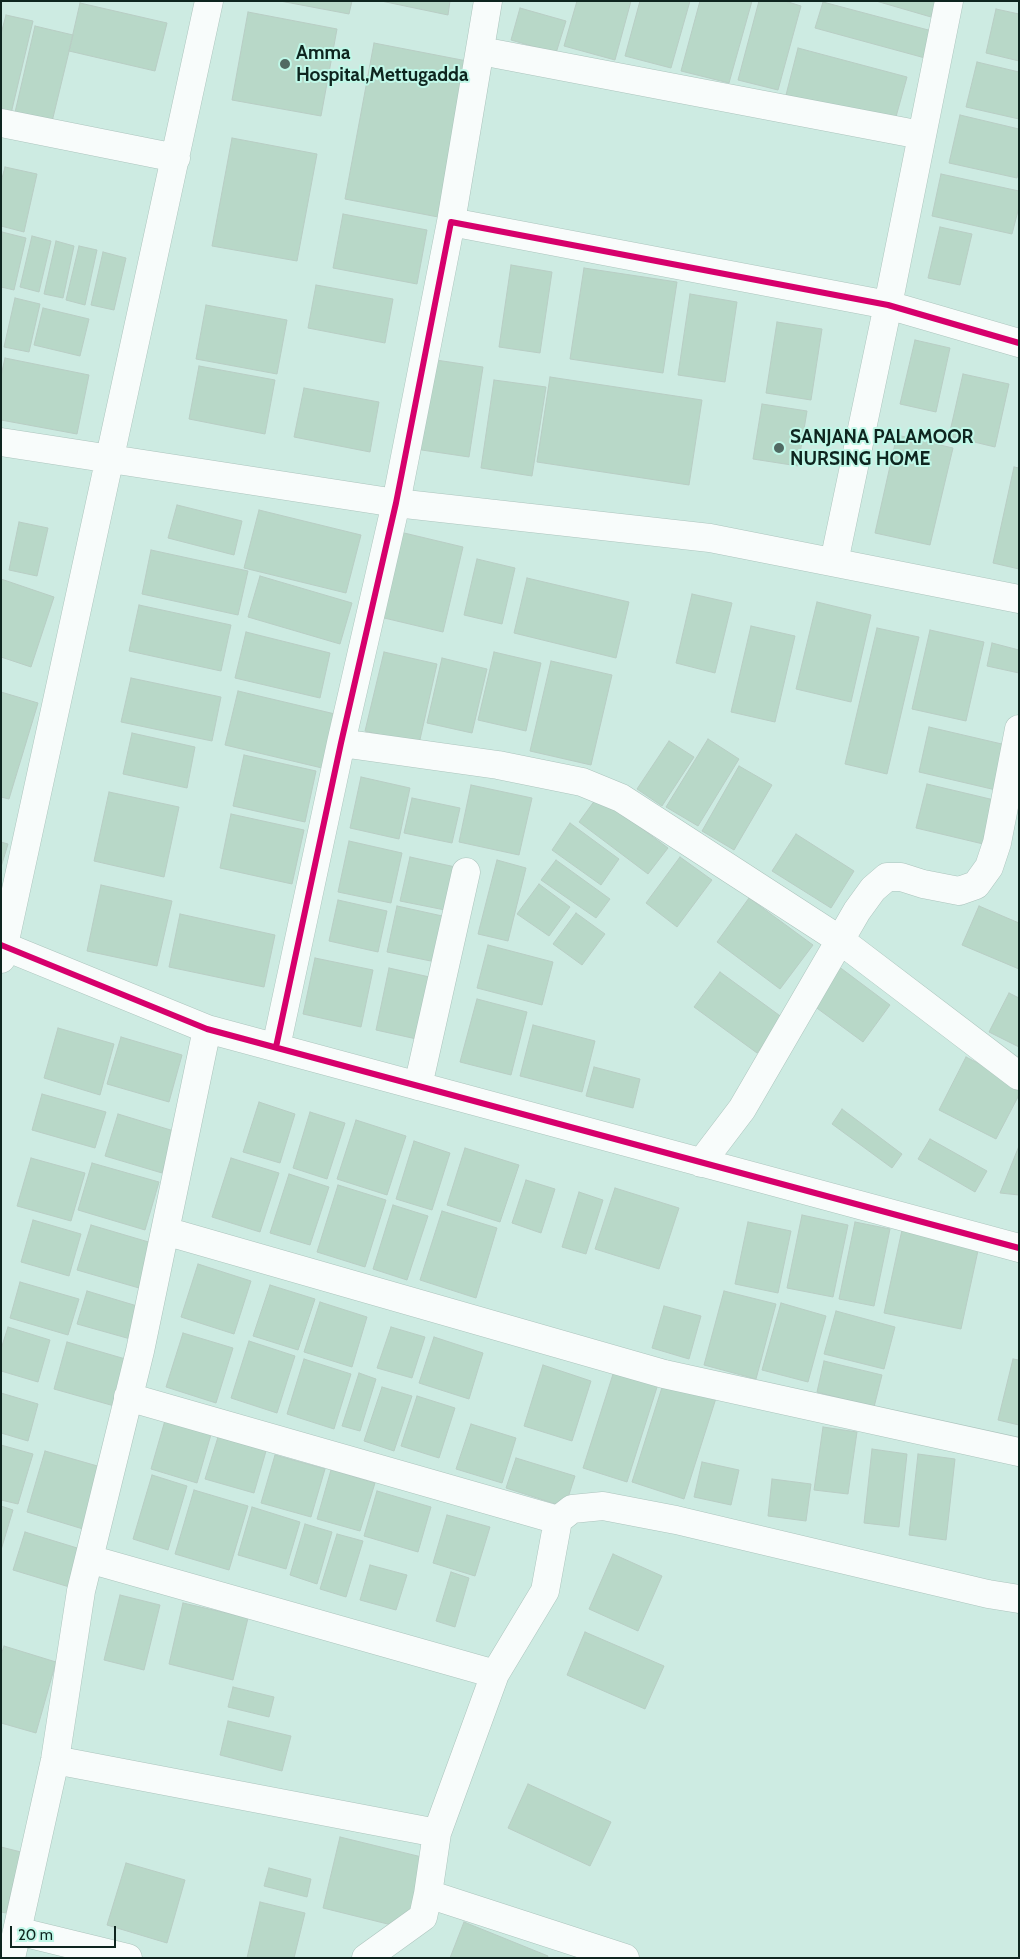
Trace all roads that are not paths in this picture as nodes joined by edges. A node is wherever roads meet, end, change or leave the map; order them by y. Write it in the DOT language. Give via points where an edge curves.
graph roads {
  1 [pos="208,1"];
  2 [pos="488,1"];
  3 [pos="949,1"];
  4 [pos="481,51"];
  5 [pos="1,123"];
  6 [pos="921,135"];
  7 [pos="176,158"];
  8 [pos="451,222"];
  9 [pos="888,305"];
  10 [pos="1019,344"];
  11 [pos="1,442"];
  12 [pos="110,459"];
  13 [pos="396,503"];
  14 [pos="834,562"];
  15 [pos="1019,599"];
  16 [pos="1019,729"];
  17 [pos="341,743"];
  18 [pos="466,872"];
  19 [pos="840,940"];
  20 [pos="2,950"];
  21 [pos="207,1029"];
  22 [pos="276,1047"];
  23 [pos="1019,1076"];
  24 [pos="418,1086"];
  25 [pos="701,1163"];
  26 [pos="165,1231"];
  27 [pos="1019,1248"];
  28 [pos="128,1397"];
  29 [pos="1019,1452"];
  30 [pos="558,1520"];
  31 [pos="89,1559"];
  32 [pos="1019,1599"];
  33 [pos="495,1674"];
  34 [pos="55,1760"];
  35 [pos="437,1834"];
  36 [pos="428,1894"];
  37 [pos="17,1932"];
  38 [pos="11,1958"];
  39 [pos="128,1958"];
  40 [pos="366,1958"];
  41 [pos="625,1958"];
  1 -- 7 [label="street"];
  2 -- 4 [label="street"];
  3 -- 6 [label="street"];
  4 -- 6 [label="street"];
  4 -- 8 [label="street"];
  5 -- 7 [label="street"];
  6 -- 9 [label="street"];
  7 -- 12 [label="street"];
  8 -- 9 [label="street"];
  8 -- 13 [label="street"];
  9 -- 10 [label="street"];
  9 -- 14 [label="street"];
  11 -- 12 [label="street"];
  12 -- 13 [label="street"];
  12 -- 20 [label="street"];
  13 -- 14 [label="street" via="710,538"];
  13 -- 17 [label="street"];
  14 -- 15 [label="street"];
  16 -- 19 [label="street" via="997,843 989,867 976,885 959,891 887,877 873,889"];
  17 -- 19 [label="street" via="498,765 582,782 621,798"];
  17 -- 22 [label="street"];
  18 -- 24 [label="street"];
  19 -- 23 [label="street"];
  19 -- 25 [label="street" via="742,1109"];
  20 -- 21 [label="street"];
  21 -- 22 [label="street"];
  21 -- 26 [label="street"];
  22 -- 24 [label="street"];
  24 -- 25 [label="street"];
  25 -- 27 [label="street"];
  26 -- 28 [label="street"];
  26 -- 29 [label="street" via="664,1374"];
  28 -- 30 [label="street"];
  28 -- 31 [label="street"];
  30 -- 32 [label="street" via="572,1509 602,1506"];
  30 -- 33 [label="street" via="545,1591"];
  31 -- 33 [label="street"];
  31 -- 34 [label="street" via="81,1591"];
  33 -- 35 [label="street"];
  34 -- 35 [label="street"];
  34 -- 37 [label="street"];
  35 -- 36 [label="street"];
  36 -- 40 [label="street" via="423,1916"];
  36 -- 41 [label="street"];
  37 -- 38 [label="street"];
  37 -- 39 [label="street"];
}
